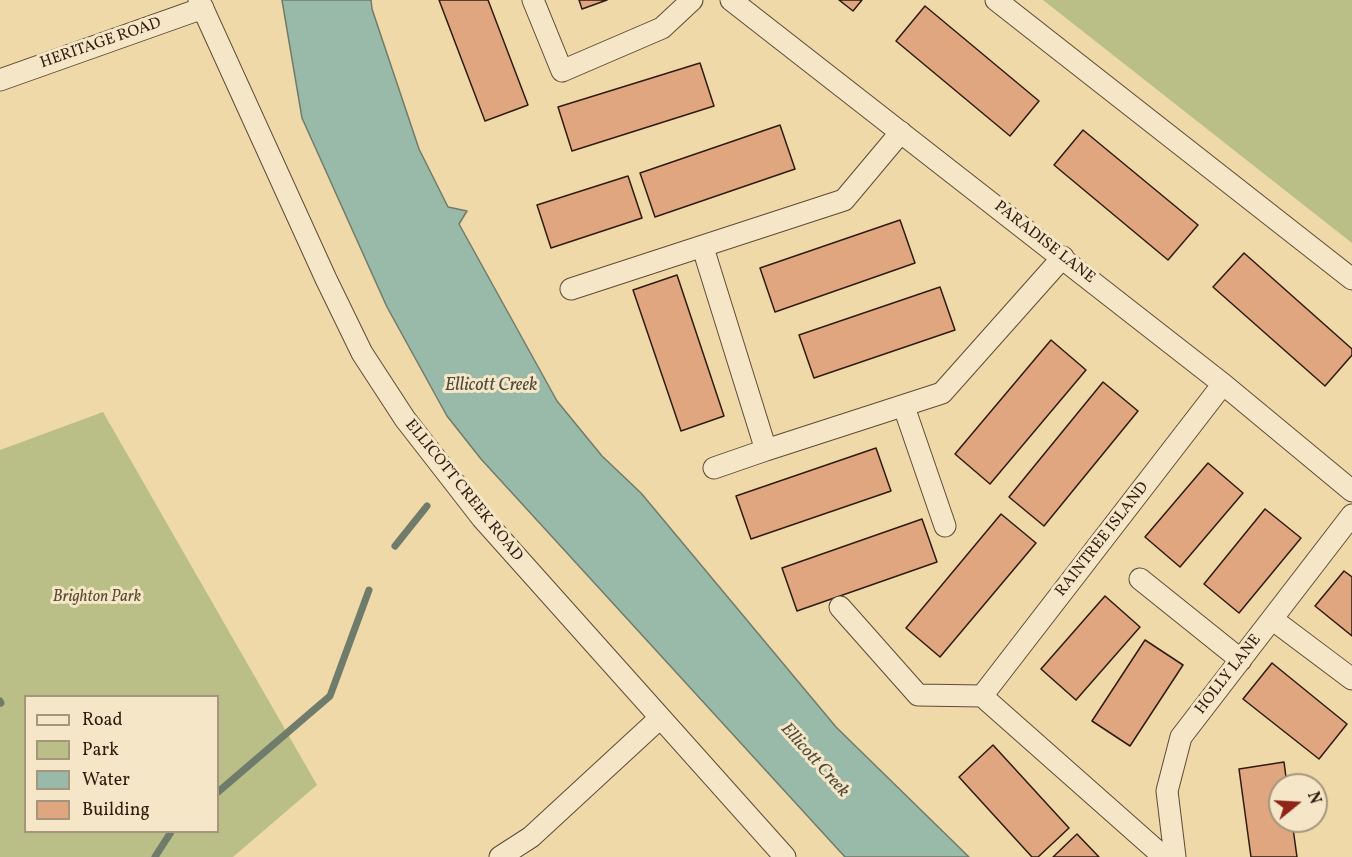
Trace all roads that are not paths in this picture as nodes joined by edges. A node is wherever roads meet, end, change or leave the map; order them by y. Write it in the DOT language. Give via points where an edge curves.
graph roads {
  1 [pos="532,0"];
  2 [pos="692,0"];
  3 [pos="731,0"];
  4 [pos="996,0"];
  5 [pos="201,4"];
  6 [pos="0,80"];
  7 [pos="901,132"];
  8 [pos="703,248"];
  9 [pos="1063,257"];
  10 [pos="1352,279"];
  11 [pos="571,289"];
  12 [pos="1223,384"];
  13 [pos="904,407"];
  14 [pos="766,450"];
  15 [pos="714,468"];
  16 [pos="1352,491"];
  17 [pos="1352,515"];
  18 [pos="945,526"];
  19 [pos="1140,579"];
  20 [pos="840,607"];
  21 [pos="1272,619"];
  22 [pos="1241,660"];
  23 [pos="1352,679"];
  24 [pos="982,696"];
  25 [pos="660,718"];
  26 [pos="500,857"];
  27 [pos="785,857"];
  28 [pos="1164,857"];
  29 [pos="1175,857"];
  1 -- 2 [label="street" via="561,71 662,28"];
  3 -- 7 [label="street, PARADISE LANE"];
  4 -- 10 [label="street"];
  5 -- 6 [label="street, HERITAGE ROAD"];
  5 -- 25 [label="street, ELLICOTT CREEK ROAD" via="326,279 362,352 398,410 482,518"];
  7 -- 8 [label="street" via="844,200"];
  7 -- 9 [label="street, PARADISE LANE"];
  8 -- 11 [label="street"];
  8 -- 14 [label="street"];
  9 -- 12 [label="street, PARADISE LANE"];
  9 -- 13 [label="street" via="942,393"];
  12 -- 16 [label="street, PARADISE LANE"];
  12 -- 24 [label="street, RAINTREE ISLAND"];
  13 -- 14 [label="street"];
  13 -- 18 [label="street"];
  14 -- 15 [label="street"];
  17 -- 21 [label="street, HOLLY LANE"];
  19 -- 22 [label="street"];
  20 -- 24 [label="street" via="918,695"];
  21 -- 22 [label="street, HOLLY LANE"];
  21 -- 23 [label="street"];
  22 -- 29 [label="street, HOLLY LANE" via="1181,737 1167,791"];
  24 -- 28 [label="street"];
  25 -- 26 [label="street" via="531,837"];
  25 -- 27 [label="street, ELLICOTT CREEK ROAD"];
}
